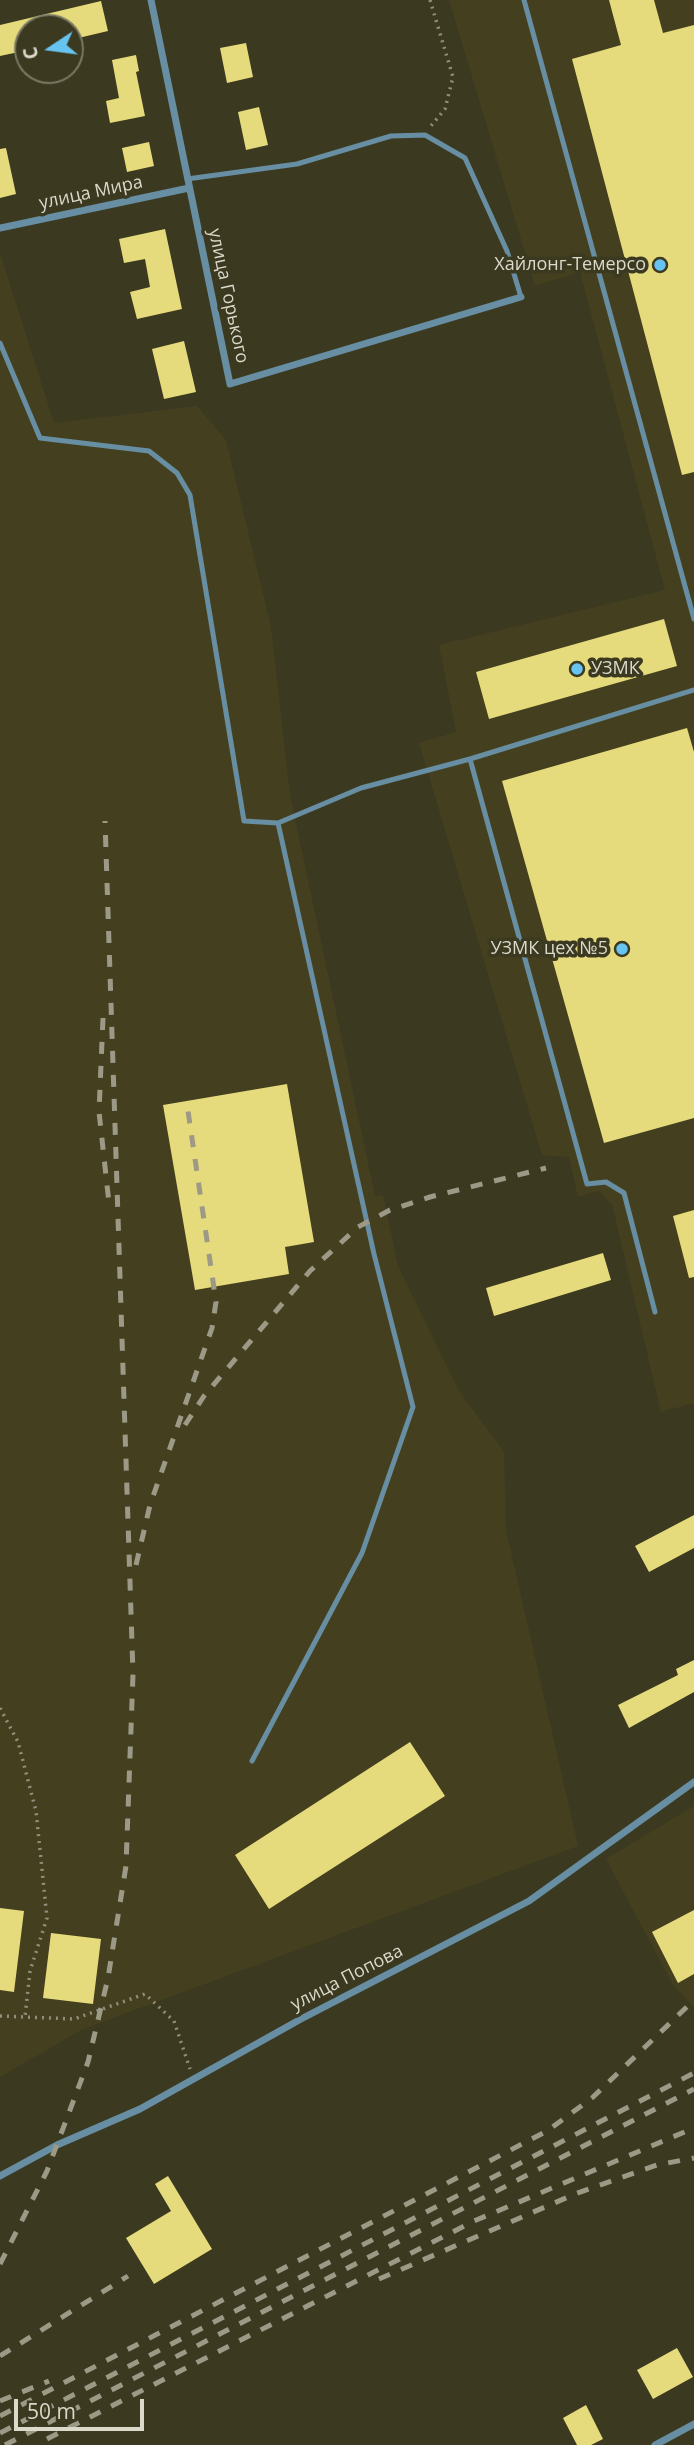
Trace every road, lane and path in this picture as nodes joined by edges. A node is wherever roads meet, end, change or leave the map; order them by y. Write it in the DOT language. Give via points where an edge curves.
graph roads {
  1 [pos="151,0"];
  2 [pos="430,0"];
  3 [pos="524,0"];
  4 [pos="425,135"];
  5 [pos="187,179"];
  6 [pos="189,188"];
  7 [pos="0,228"];
  8 [pos="521,297"];
  9 [pos="0,344"];
  10 [pos="694,619"];
  11 [pos="694,690"];
  12 [pos="470,759"];
  13 [pos="278,822"];
  14 [pos="655,1312"];
  15 [pos="0,1708"];
  16 [pos="252,1761"];
  17 [pos="694,1783"];
  18 [pos="0,2015"];
  19 [pos="25,2017"];
  20 [pos="193,2078"];
  21 [pos="0,2176"];
  22 [pos="694,2424"];
  23 [pos="655,2445"];
  1 -- 5 [label="street, улица Горького"];
  2 -- 4 [label="path" via="453,77 444,108"];
  3 -- 10 [label="lane"];
  4 -- 5 [label="lane" via="391,136 297,164"];
  4 -- 8 [label="lane" via="465,158 507,251"];
  5 -- 6 [label="street, улица Горького"];
  6 -- 7 [label="street, улица Мира"];
  6 -- 8 [label="street, улица Горького" via="230,384"];
  9 -- 13 [label="lane" via="40,438 149,451 177,472 190,495 244,821"];
  11 -- 12 [label="lane"];
  12 -- 13 [label="lane" via="361,788"];
  12 -- 14 [label="lane" via="587,1184 606,1182 624,1193"];
  13 -- 16 [label="lane" via="369,1232 413,1407 362,1553"];
  15 -- 19 [label="path" via="18,1742 36,1811 47,1918 30,1971"];
  17 -- 20 [label="street, улица Попова" via="529,1900"];
  18 -- 19 [label="path"];
  19 -- 20 [label="path" via="74,2019 145,1994 174,2021"];
  20 -- 21 [label="street, улица Попова" via="140,2109"];
  22 -- 23 [label="street"];
}
